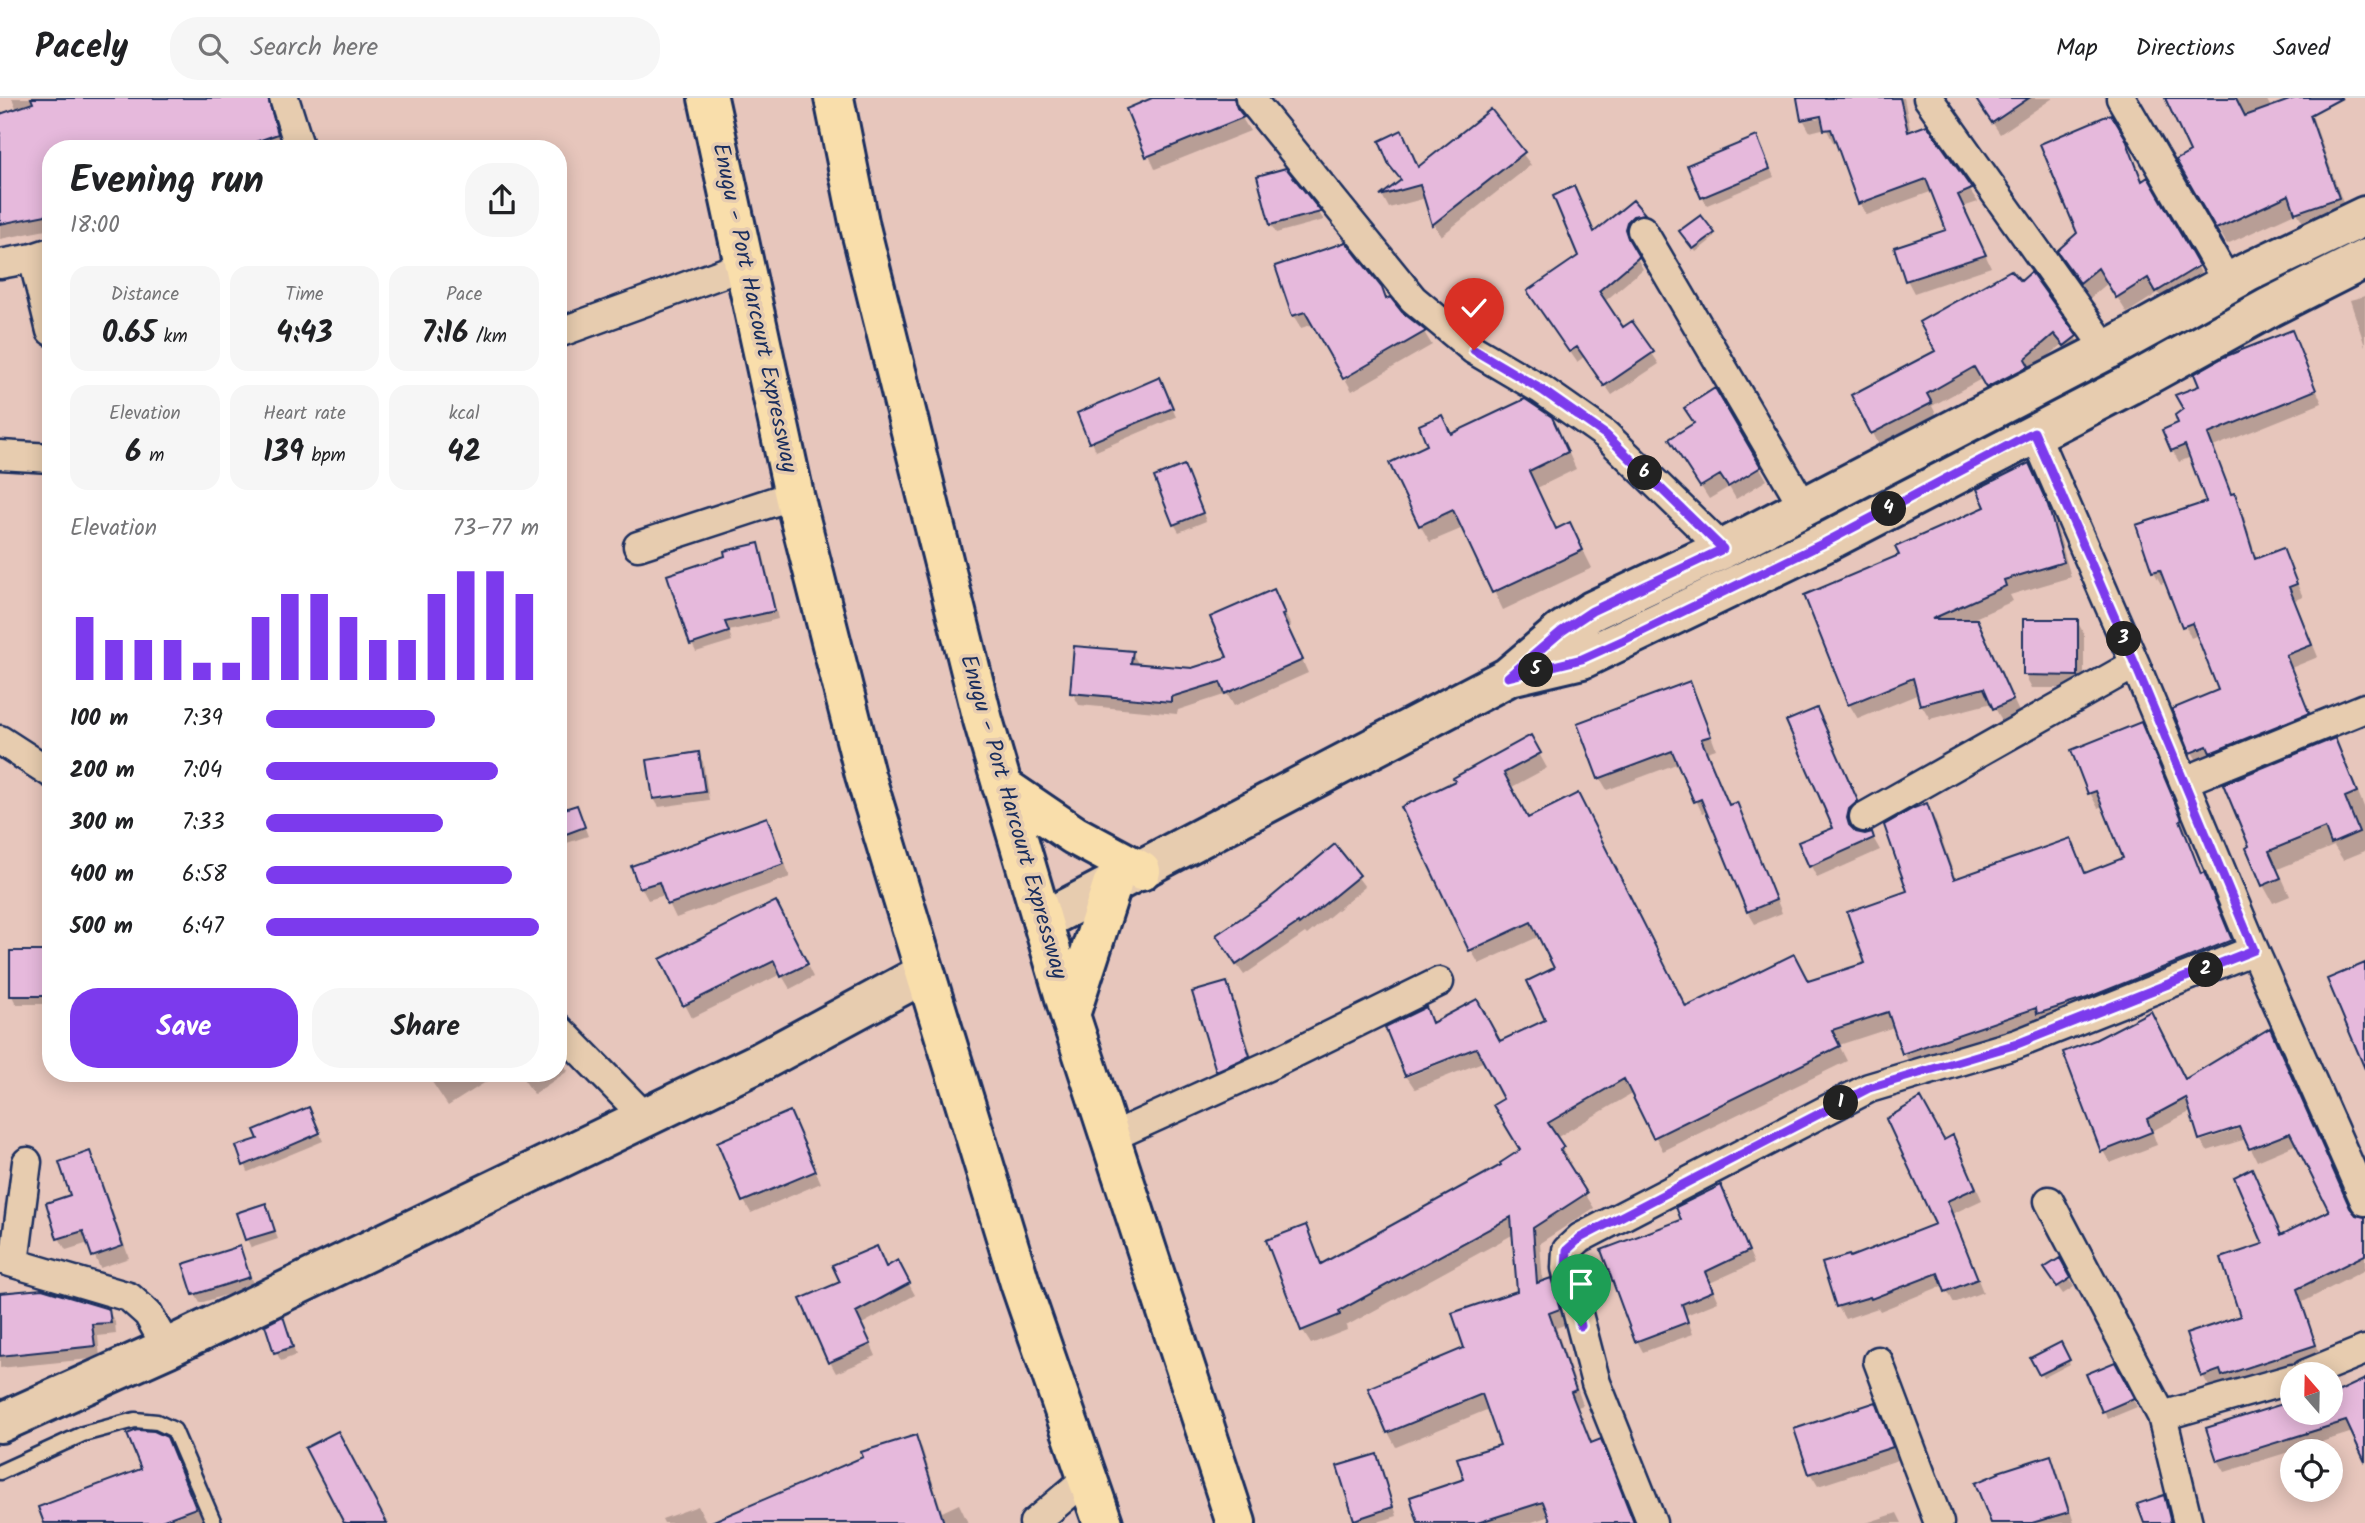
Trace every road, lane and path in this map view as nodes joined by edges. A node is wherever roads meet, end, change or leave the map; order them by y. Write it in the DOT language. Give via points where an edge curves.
graph roads {
  1 [pos="284,98"];
  2 [pos="708,98"];
  3 [pos="834,98"];
  4 [pos="1250,98"];
  5 [pos="1928,98"];
  6 [pos="2121,98"];
  7 [pos="297,140"];
  8 [pos="2365,216"];
  9 [pos="1642,230"];
  10 [pos="42,255"];
  11 [pos="2365,260"];
  12 [pos="0,264"];
  13 [pos="745,265"];
  14 [pos="2228,284"];
  15 [pos="567,330"];
  16 [pos="2106,351"];
  17 [pos="2034,432"];
  18 [pos="0,455"];
  19 [pos="42,457"];
  20 [pos="794,495"];
  21 [pos="1804,507"];
  22 [pos="638,546"];
  23 [pos="1723,549"];
  24 [pos="2135,664"];
  25 [pos="1508,677"];
  26 [pos="2365,708"];
  27 [pos="0,740"];
  28 [pos="42,767"];
  29 [pos="2185,781"];
  30 [pos="1002,786"];
  31 [pos="1864,817"];
  32 [pos="1127,878"];
  33 [pos="1042,921"];
  34 [pos="2254,950"];
  35 [pos="925,973"];
  36 [pos="1439,982"];
  37 [pos="1070,1015"];
  38 [pos="567,1037"];
  39 [pos="645,1117"];
  40 [pos="1109,1138"];
  41 [pos="27,1162"];
  42 [pos="2049,1201"];
  43 [pos="2365,1201"];
  44 [pos="7,1261"];
  45 [pos="167,1348"];
  46 [pos="2365,1350"];
  47 [pos="1878,1361"];
  48 [pos="2336,1362"];
  49 [pos="2280,1382"];
  50 [pos="2162,1416"];
  51 [pos="0,1423"];
  52 [pos="0,1472"];
  53 [pos="1087,1478"];
  54 [pos="214,1523"];
  55 [pos="1034,1523"];
  56 [pos="1103,1523"];
  57 [pos="1236,1523"];
  58 [pos="1652,1523"];
  59 [pos="1939,1523"];
  60 [pos="2188,1523"];
  1 -- 7 [label="street"];
  2 -- 13 [label="highway, Enugu - Port Harcourt Expressway"];
  3 -- 30 [label="highway, Enugu - Port Harcourt Expressway" via="860,227"];
  4 -- 23 [label="street" via="1413,299 1474,350 1606,435"];
  5 -- 16 [label="street"];
  6 -- 14 [label="street"];
  8 -- 14 [label="main road"];
  9 -- 21 [label="street"];
  10 -- 12 [label="street"];
  11 -- 17 [label="main road"];
  13 -- 15 [label="street"];
  13 -- 20 [label="highway, Enugu - Port Harcourt Expressway"];
  14 -- 16 [label="main road"];
  16 -- 21 [label="main road"];
  17 -- 24 [label="street"];
  17 -- 25 [label="main road" via="1826,542 1624,640 1582,659"];
  18 -- 19 [label="street"];
  20 -- 22 [label="street"];
  20 -- 35 [label="highway, Enugu - Port Harcourt Expressway" via="865,775"];
  21 -- 23 [label="main road"];
  23 -- 25 [label="main road" via="1592,611"];
  24 -- 29 [label="street"];
  24 -- 31 [label="street"];
  25 -- 32 [label="main road"];
  26 -- 29 [label="street"];
  27 -- 28 [label="street"];
  29 -- 34 [label="street"];
  30 -- 32 [label="highway"];
  30 -- 33 [label="highway, Enugu - Port Harcourt Expressway"];
  32 -- 33 [label="main road"];
  32 -- 37 [label="highway" via="1087,957"];
  33 -- 37 [label="highway, Enugu - Port Harcourt Expressway"];
  34 -- 43 [label="street"];
  34 -- 58 [label="street" via="2017,1044 1869,1088 1580,1238 1567,1250 1566,1268 1596,1383"];
  35 -- 39 [label="main road" via="762,1061"];
  35 -- 53 [label="highway, Enugu - Port Harcourt Expressway" via="1020,1283"];
  36 -- 40 [label="street"];
  37 -- 40 [label="highway, Enugu - Port Harcourt Expressway"];
  38 -- 39 [label="street"];
  39 -- 45 [label="main road"];
  40 -- 57 [label="highway, Enugu - Port Harcourt Expressway"];
  41 -- 44 [label="street"];
  42 -- 50 [label="street"];
  44 -- 45 [label="street" via="129,1297 148,1314"];
  45 -- 51 [label="main road"];
  46 -- 48 [label="street"];
  47 -- 59 [label="street"];
  49 -- 50 [label="street"];
  50 -- 60 [label="street"];
  52 -- 54 [label="lane" via="83,1434 135,1420 158,1422 174,1430"];
  53 -- 55 [label="street"];
  53 -- 56 [label="highway, Enugu - Port Harcourt Expressway"];
}
